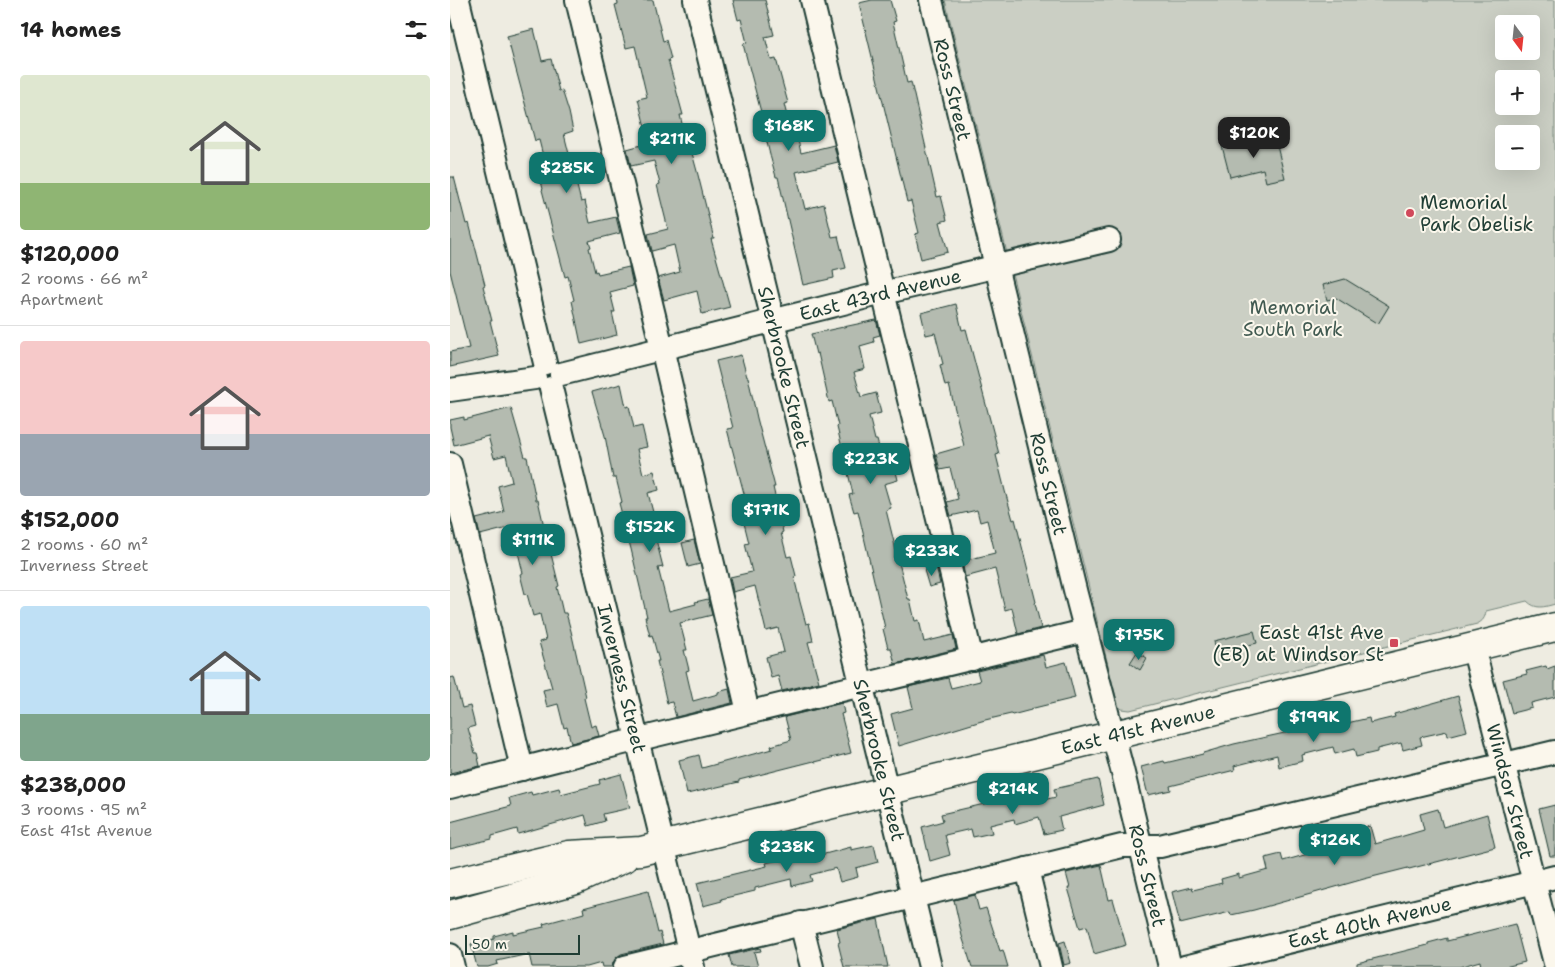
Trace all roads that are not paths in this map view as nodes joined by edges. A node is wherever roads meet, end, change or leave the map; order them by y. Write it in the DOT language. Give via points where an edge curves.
graph roads {
  1 [pos="458,0"];
  2 [pos="577,0"];
  3 [pos="695,0"];
  4 [pos="812,0"];
  5 [pos="931,0"];
  6 [pos="1109,240"];
  7 [pos="996,267"];
  8 [pos="883,293"];
  9 [pos="774,321"];
  10 [pos="662,348"];
  11 [pos="548,376"];
  12 [pos="450,390"];
  13 [pos="450,464"];
  14 [pos="1555,627"];
  15 [pos="1085,631"];
  16 [pos="1474,647"];
  17 [pos="972,659"];
  18 [pos="861,686"];
  19 [pos="748,712"];
  20 [pos="1112,736"];
  21 [pos="637,740"];
  22 [pos="1555,752"];
  23 [pos="1504,764"];
  24 [pos="522,769"];
  25 [pos="450,787"];
  26 [pos="887,791"];
  27 [pos="664,846"];
  28 [pos="1141,846"];
  29 [pos="635,853"];
  30 [pos="1027,870"];
  31 [pos="1545,879"];
  32 [pos="450,882"];
  33 [pos="912,896"];
  34 [pos="450,915"];
  35 [pos="801,923"];
  36 [pos="450,956"];
  37 [pos="691,959"];
  38 [pos="1555,963"];
  39 [pos="453,967"];
  40 [pos="625,967"];
  41 [pos="812,967"];
  42 [pos="930,967"];
  43 [pos="1051,967"];
  44 [pos="1170,967"];
  45 [pos="1184,967"];
  1 -- 11 [label="street, Inverness Street"];
  2 -- 10 [label="street"];
  3 -- 9 [label="street, Sherbrooke Street"];
  4 -- 8 [label="street"];
  5 -- 7 [label="street, Ross Street"];
  6 -- 7 [label="street, East 43rd Avenue"];
  7 -- 8 [label="street, East 43rd Avenue"];
  7 -- 15 [label="street, Ross Street"];
  8 -- 9 [label="street, East 43rd Avenue"];
  8 -- 17 [label="street"];
  9 -- 10 [label="street, East 43rd Avenue"];
  9 -- 18 [label="street, Sherbrooke Street"];
  10 -- 11 [label="street, East 43rd Avenue"];
  10 -- 19 [label="street"];
  11 -- 12 [label="street, East 43rd Avenue"];
  11 -- 21 [label="street, Inverness Street"];
  13 -- 24 [label="street"];
  14 -- 16 [label="main road, East 41st Avenue"];
  15 -- 17 [label="street"];
  15 -- 20 [label="street, Ross Street"];
  16 -- 20 [label="main road, East 41st Avenue"];
  16 -- 23 [label="street, Windsor Street"];
  17 -- 18 [label="street"];
  18 -- 19 [label="street"];
  18 -- 26 [label="street, Sherbrooke Street"];
  19 -- 21 [label="street"];
  20 -- 26 [label="main road, East 41st Avenue"];
  20 -- 28 [label="street, Ross Street"];
  21 -- 24 [label="street"];
  21 -- 27 [label="street, Inverness Street"];
  22 -- 23 [label="street"];
  23 -- 28 [label="street" via="1160,846"];
  23 -- 31 [label="street, Windsor Street"];
  24 -- 25 [label="street"];
  26 -- 27 [label="main road, East 41st Avenue"];
  26 -- 33 [label="street, Sherbrooke Street"];
  27 -- 29 [label="main road, East 41st Avenue"];
  27 -- 37 [label="street, Inverness Street"];
  28 -- 30 [label="street" via="1122,846"];
  28 -- 44 [label="street, Ross Street"];
  29 -- 32 [label="main road, East 41st Avenue" via="569,855"];
  29 -- 34 [label="main road, East 41st Avenue" via="576,880"];
  30 -- 33 [label="street"];
  30 -- 43 [label="street"];
  31 -- 38 [label="street, Windsor Street"];
  31 -- 45 [label="street, East 40th Avenue"];
  33 -- 35 [label="street"];
  33 -- 42 [label="street, Sherbrooke Street"];
  35 -- 37 [label="street"];
  35 -- 41 [label="street"];
  36 -- 39 [label="street"];
  37 -- 40 [label="street"];
}
